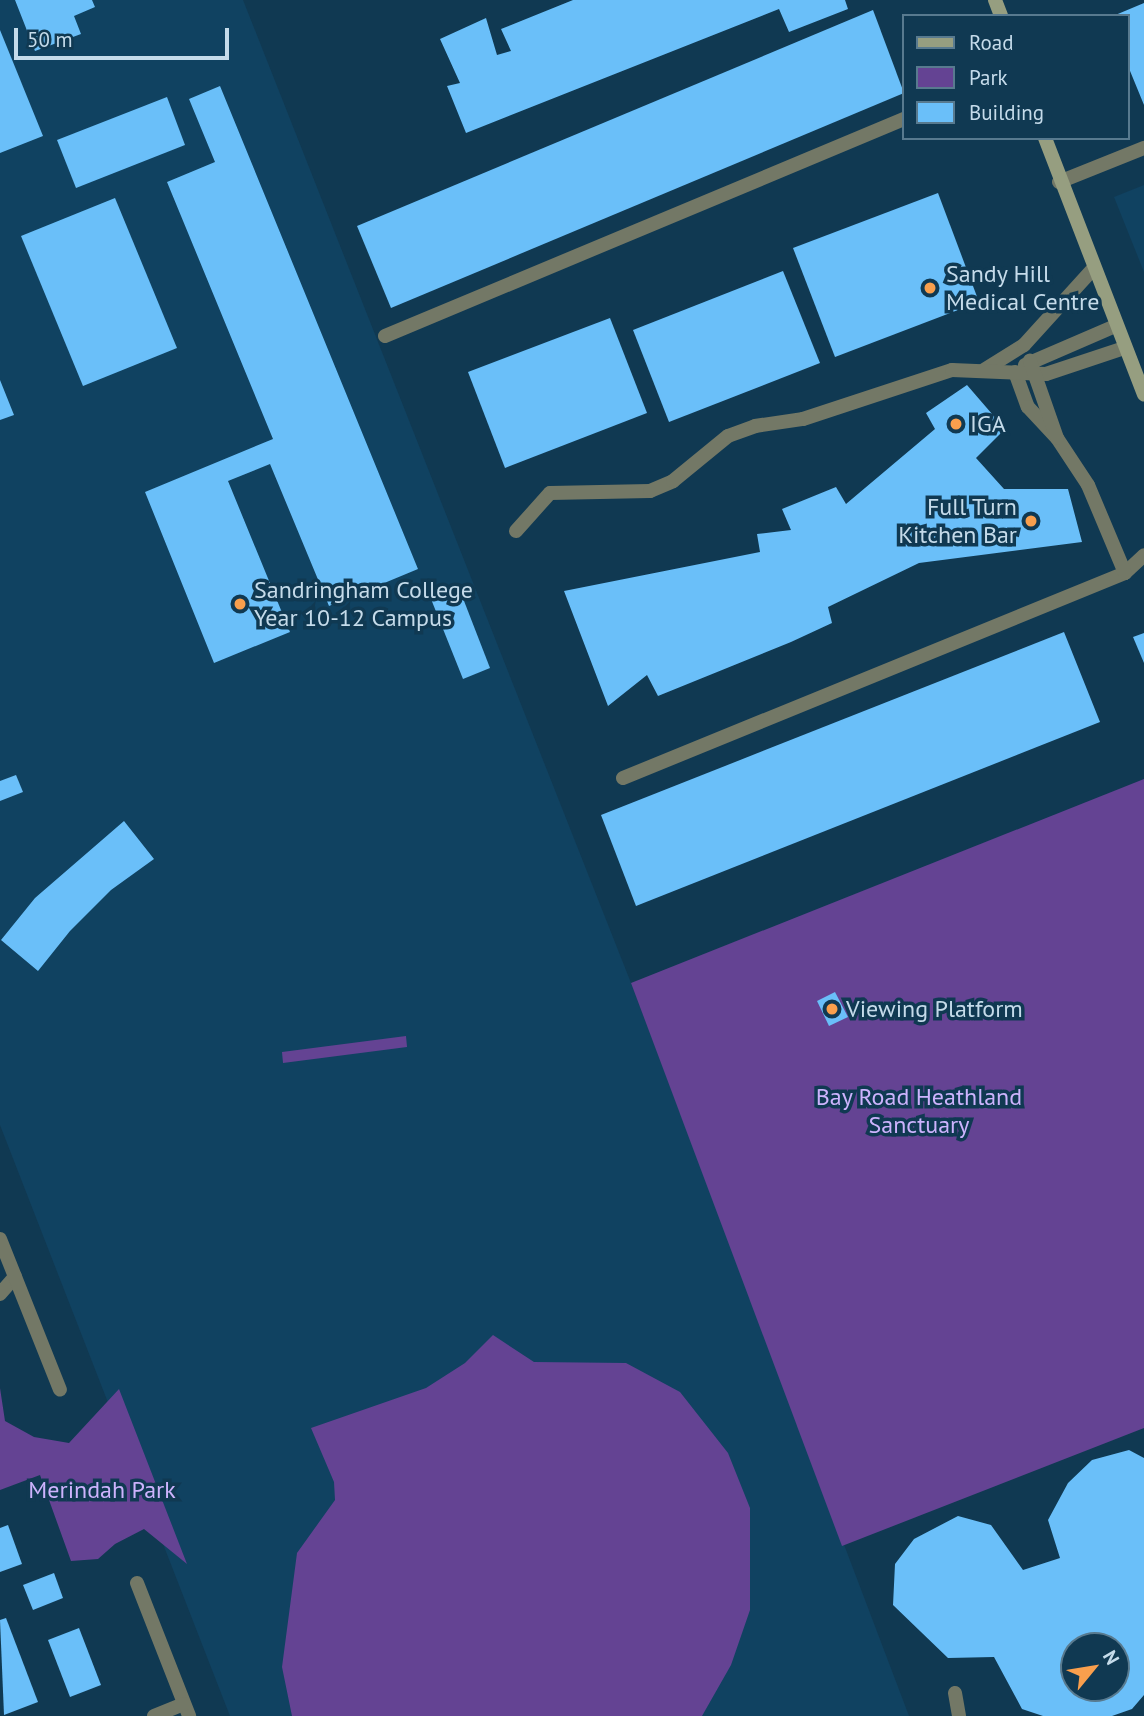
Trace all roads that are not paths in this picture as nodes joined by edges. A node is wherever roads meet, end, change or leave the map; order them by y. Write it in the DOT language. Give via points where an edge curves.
graph roads {
  1 [pos="902,120"];
  2 [pos="1046,140"];
  3 [pos="1144,148"];
  4 [pos="1059,182"];
  5 [pos="1093,269"];
  6 [pos="1115,326"];
  7 [pos="385,336"];
  8 [pos="1124,348"];
  9 [pos="1033,368"];
  10 [pos="983,371"];
  11 [pos="1015,372"];
  12 [pos="1144,395"];
  13 [pos="1058,438"];
  14 [pos="516,531"];
  15 [pos="1144,555"];
  16 [pos="1144,571"];
  17 [pos="1125,573"];
  18 [pos="623,778"];
  19 [pos="0,1239"];
  20 [pos="15,1277"];
  21 [pos="0,1294"];
  22 [pos="60,1390"];
  23 [pos="137,1583"];
  24 [pos="955,1693"];
  25 [pos="186,1710"];
  26 [pos="154,1716"];
  27 [pos="959,1716"];
  1 -- 7 [label="street"];
  2 -- 4 [label="main road"];
  3 -- 4 [label="street"];
  4 -- 5 [label="main road"];
  5 -- 6 [label="main road"];
  5 -- 10 [label="street" via="1024,345"];
  6 -- 8 [label="main road"];
  6 -- 9 [label="street"];
  8 -- 9 [label="street" via="1066,369"];
  8 -- 12 [label="main road"];
  9 -- 11 [label="street"];
  9 -- 13 [label="street"];
  10 -- 11 [label="street"];
  10 -- 14 [label="street" via="952,370 924,376 803,419 755,426 728,436 673,481 650,491 551,493"];
  11 -- 13 [label="street" via="1028,407"];
  13 -- 17 [label="street" via="1088,485"];
  15 -- 17 [label="street"];
  16 -- 17 [label="street"];
  17 -- 18 [label="street"];
  19 -- 20 [label="street"];
  20 -- 21 [label="street"];
  20 -- 22 [label="street"];
  23 -- 25 [label="street"];
  24 -- 27 [label="street"];
  25 -- 26 [label="street"];
}
